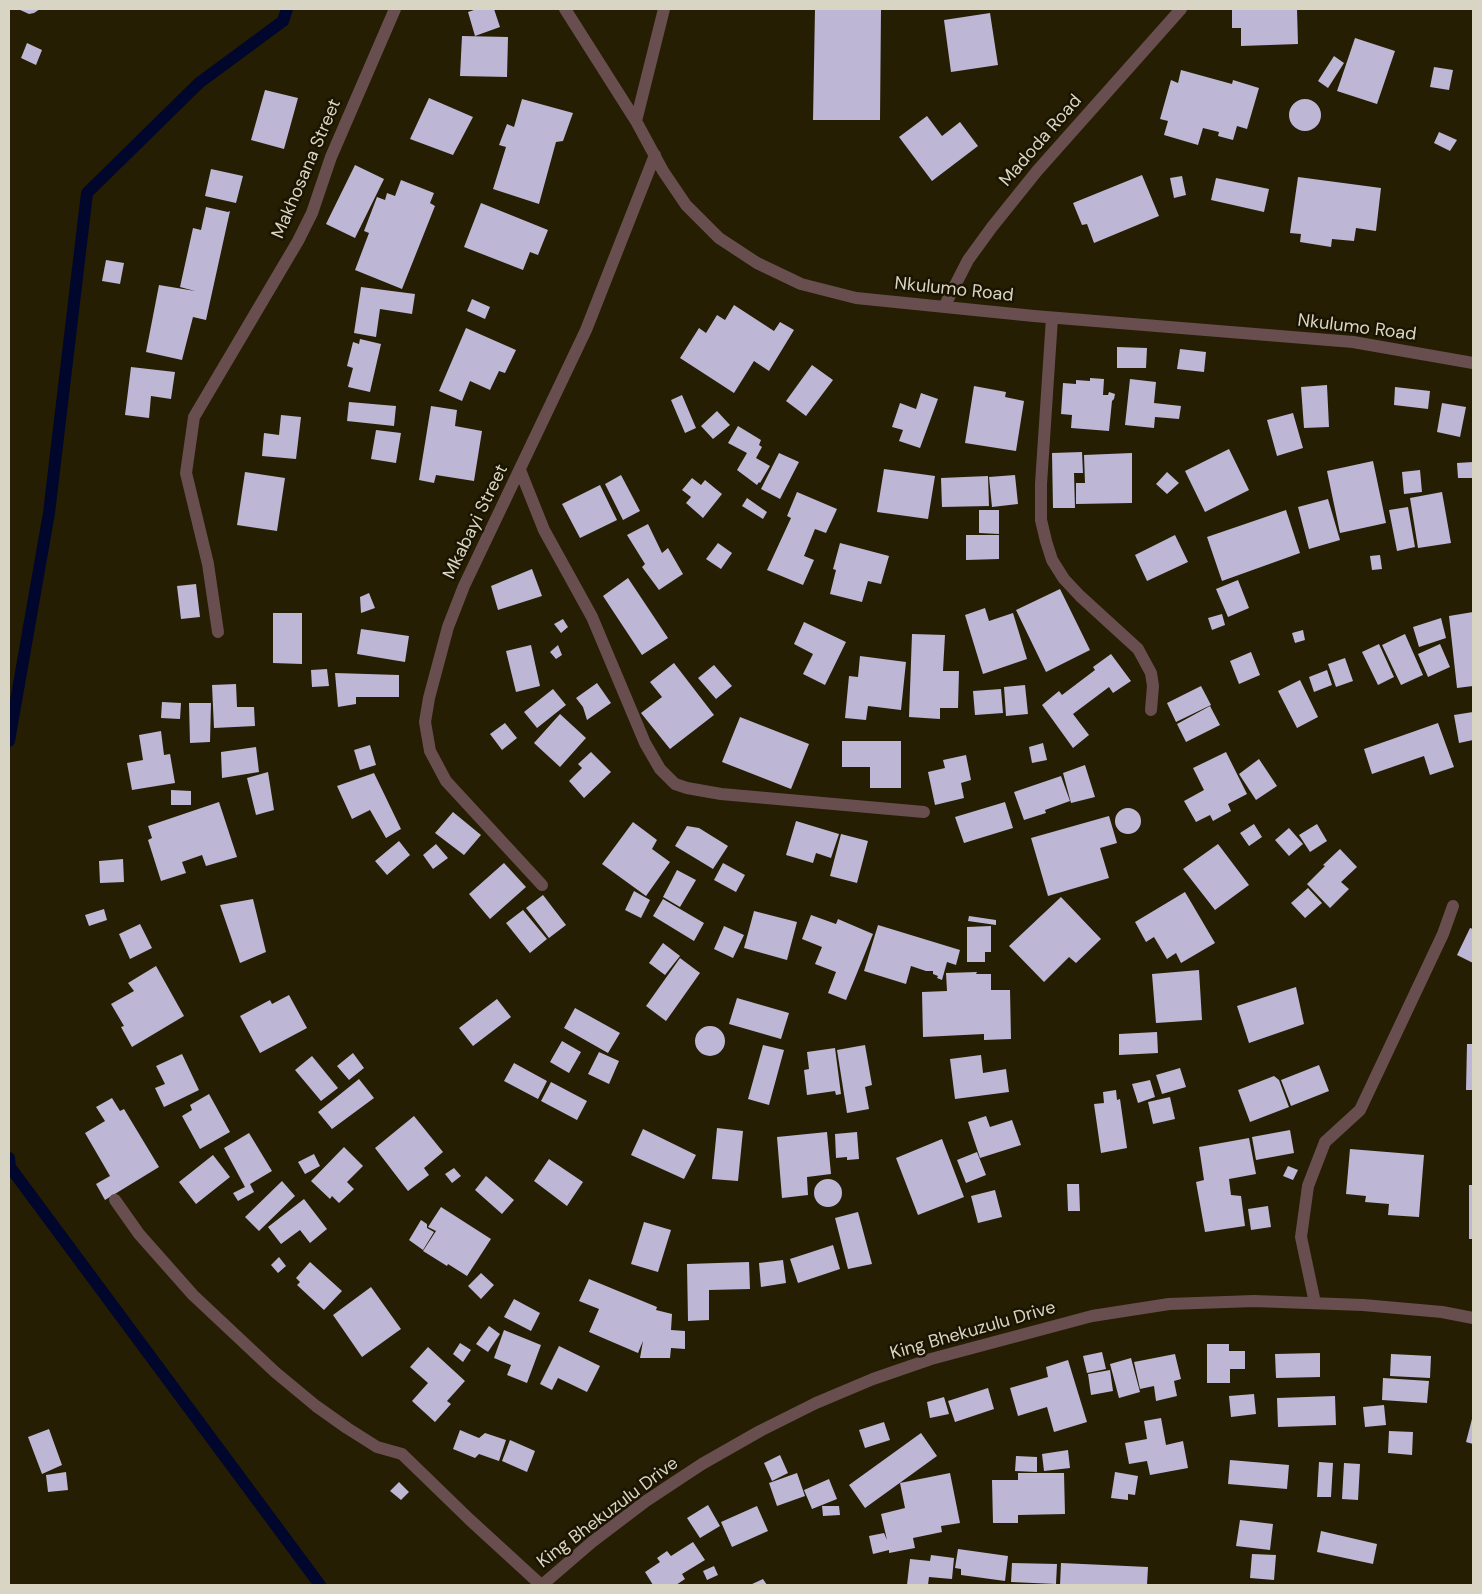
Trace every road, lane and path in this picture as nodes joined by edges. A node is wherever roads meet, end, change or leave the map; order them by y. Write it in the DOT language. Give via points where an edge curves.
graph roads {
  1 [pos="395,9"];
  2 [pos="565,9"];
  3 [pos="664,9"];
  4 [pos="1181,9"];
  5 [pos="636,121"];
  6 [pos="655,155"];
  7 [pos="944,307"];
  8 [pos="1052,318"];
  9 [pos="1473,363"];
  10 [pos="520,470"];
  11 [pos="218,632"];
  12 [pos="1151,710"];
  13 [pos="924,812"];
  14 [pos="542,884"];
  15 [pos="1453,906"];
  16 [pos="115,1200"];
  17 [pos="1315,1303"];
  18 [pos="1473,1318"];
  19 [pos="542,1585"];
  1 -- 11 [label="street, Makhosana Street" via="331,157 312,213 282,270 194,417 186,473 208,564"];
  2 -- 5 [label="street, Nkulumo Road"];
  3 -- 5 [label="street"];
  4 -- 7 [label="street, Madoda Road" via="997,220 968,260"];
  5 -- 6 [label="street, Nkulumo Road"];
  6 -- 7 [label="street, Nkulumo Road" via="686,206 719,238 757,263 801,284 856,298"];
  6 -- 10 [label="street, Mkabayi Street" via="586,330"];
  7 -- 8 [label="street, Nkulumo Road"];
  8 -- 9 [label="street, Nkulumo Road" via="1353,342"];
  8 -- 12 [label="street" via="1041,484 1041,520 1046,541 1052,560 1064,579 1138,649 1151,673"];
  10 -- 13 [label="street" via="544,530 592,617 645,743 660,769 675,784 721,794"];
  10 -- 14 [label="street, Mkabayi Street" via="451,619 425,722 430,751 446,781"];
  15 -- 17 [label="street" via="1443,934 1360,1110 1324,1142 1308,1186 1301,1236"];
  16 -- 19 [label="street" via="139,1234 193,1295 275,1372 347,1428 377,1447 402,1454"];
  17 -- 18 [label="street, King Bhekuzulu Drive" via="1442,1312"];
  17 -- 19 [label="street, King Bhekuzulu Drive" via="1168,1304 1092,1316 931,1359 873,1380 760,1431 702,1464 638,1507"];
}
